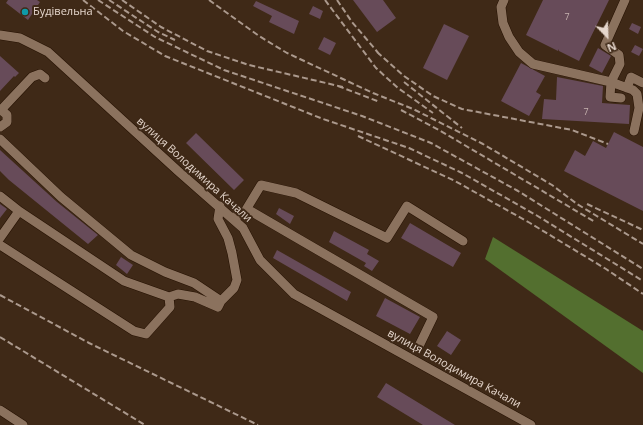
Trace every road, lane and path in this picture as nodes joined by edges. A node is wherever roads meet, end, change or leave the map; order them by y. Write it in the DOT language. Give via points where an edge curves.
graph roads {
  1 [pos="504,0"];
  2 [pos="625,0"];
  3 [pos="0,35"];
  4 [pos="45,78"];
  5 [pos="611,82"];
  6 [pos="643,83"];
  7 [pos="627,88"];
  8 [pos="621,98"];
  9 [pos="1,109"];
  10 [pos="0,127"];
  11 [pos="634,131"];
  12 [pos="0,139"];
  13 [pos="0,196"];
  14 [pos="220,206"];
  15 [pos="247,209"];
  16 [pos="19,211"];
  17 [pos="232,218"];
  18 [pos="0,238"];
  19 [pos="463,241"];
  20 [pos="0,245"];
  21 [pos="169,297"];
  22 [pos="221,301"];
  23 [pos="419,346"];
  24 [pos="0,410"];
  25 [pos="23,425"];
  26 [pos="531,425"];
  1 -- 5 [label="street" via="501,7 502,15 509,37 519,52 533,64"];
  2 -- 5 [label="street" via="605,45 619,55 620,64"];
  3 -- 14 [label="street, вулиця Володимира Качали" via="20,38 48,52"];
  4 -- 9 [label="street" via="40,74 32,77"];
  5 -- 7 [label="street"];
  5 -- 8 [label="street" via="610,97"];
  6 -- 7 [label="street" via="631,77"];
  7 -- 11 [label="street" via="637,94 639,108"];
  9 -- 10 [label="street" via="7,115 7,122"];
  12 -- 22 [label="street" via="61,197 131,255 194,283"];
  13 -- 16 [label="street"];
  14 -- 17 [label="street, вулиця Володимира Качали"];
  14 -- 22 [label="street" via="218,219 228,238 237,280 234,288"];
  15 -- 17 [label="street"];
  15 -- 19 [label="street" via="261,185 296,193 387,238 407,206"];
  15 -- 23 [label="street" via="433,317"];
  16 -- 18 [label="street"];
  16 -- 21 [label="street" via="124,281"];
  17 -- 26 [label="street, вулиця Володимира Качали" via="243,228 260,260 294,294"];
  20 -- 21 [label="street" via="134,331 146,334 170,307"];
  21 -- 22 [label="street" via="178,294 195,297 218,307"];
  24 -- 25 [label="street"];
}
